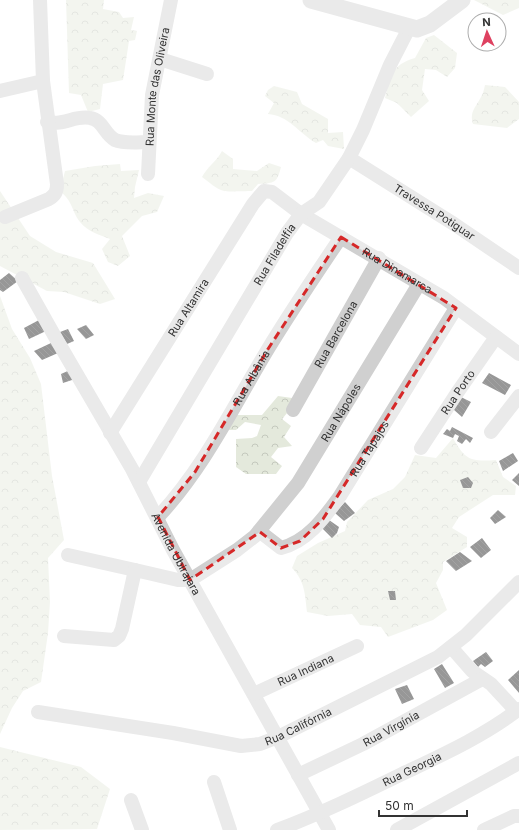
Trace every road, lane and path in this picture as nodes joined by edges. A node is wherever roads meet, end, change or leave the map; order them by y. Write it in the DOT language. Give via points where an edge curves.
graph roads {
  1 [pos="40,0"];
  2 [pos="171,0"];
  3 [pos="311,0"];
  4 [pos="462,0"];
  5 [pos="409,28"];
  6 [pos="160,59"];
  7 [pos="207,74"];
  8 [pos="43,81"];
  9 [pos="0,90"];
  10 [pos="47,122"];
  11 [pos="149,142"];
  12 [pos="349,158"];
  13 [pos="148,174"];
  14 [pos="272,192"];
  15 [pos="301,214"];
  16 [pos="5,217"];
  17 [pos="340,237"];
  18 [pos="379,258"];
  19 [pos="519,268"];
  20 [pos="22,278"];
  21 [pos="419,284"];
  22 [pos="456,308"];
  23 [pos="496,337"];
  24 [pos="519,354"];
  25 [pos="519,396"];
  26 [pos="292,410"];
  27 [pos="492,432"];
  28 [pos="110,433"];
  29 [pos="421,448"];
  30 [pos="139,482"];
  31 [pos="158,516"];
  32 [pos="257,534"];
  33 [pos="68,555"];
  34 [pos="135,570"];
  35 [pos="190,580"];
  36 [pos="519,582"];
  37 [pos="64,636"];
  38 [pos="357,646"];
  39 [pos="451,647"];
  40 [pos="482,679"];
  41 [pos="254,694"];
  42 [pos="518,710"];
  43 [pos="38,712"];
  44 [pos="278,737"];
  45 [pos="519,762"];
  46 [pos="298,775"];
  47 [pos="214,782"];
  48 [pos="131,800"];
  49 [pos="319,814"];
  50 [pos="519,816"];
  51 [pos="142,830"];
  52 [pos="230,830"];
  53 [pos="278,830"];
  54 [pos="329,830"];
  55 [pos="397,830"];
  56 [pos="484,830"];
  1 -- 8 [label="street"];
  2 -- 6 [label="street, Rua Monte das Oliveira"];
  3 -- 5 [label="street"];
  4 -- 5 [label="street" via="424,28"];
  5 -- 12 [label="street, Rua Filadelfia"];
  6 -- 7 [label="street"];
  6 -- 11 [label="street, Rua Monte das Oliveira" via="152,95"];
  8 -- 9 [label="street"];
  8 -- 10 [label="street"];
  10 -- 11 [label="street" via="62,123 90,118 101,123 114,140"];
  10 -- 16 [label="street" via="58,184 54,196"];
  11 -- 13 [label="street, Rua Monte das Oliveira"];
  12 -- 15 [label="street, Rua Filadelfia" via="319,202"];
  12 -- 19 [label="street, Travessa Potiguar"];
  14 -- 15 [label="street, Rua Dinamarca"];
  14 -- 28 [label="street, Rua Altamira" via="264,191 253,204"];
  15 -- 17 [label="street, Rua Dinamarca"];
  15 -- 30 [label="street, Rua Filadelfia" via="269,262"];
  17 -- 18 [label="street, Rua Dinamarca"];
  17 -- 31 [label="street, Rua Albânia" via="268,349 195,472 176,498"];
  18 -- 21 [label="street, Rua Dinamarca"];
  18 -- 26 [label="street, Rua Barcelona"];
  20 -- 28 [label="street, Avenida Ubirajara"];
  21 -- 22 [label="street, Rua Dinamarca"];
  21 -- 32 [label="street, Rua Nápoles" via="298,483"];
  22 -- 23 [label="street, Rua Dinamarca"];
  22 -- 32 [label="street, Rua Tapajos" via="323,520 300,541 281,548"];
  23 -- 24 [label="street, Rua Dinamarca"];
  23 -- 29 [label="street, Rua Porto"];
  25 -- 27 [label="street"];
  28 -- 30 [label="street, Avenida Ubirajara"];
  30 -- 31 [label="street, Avenida Ubirajara"];
  31 -- 35 [label="street, Avenida Ubirajara"];
  32 -- 35 [label="street, Rua Nápoles"];
  33 -- 34 [label="street"];
  34 -- 35 [label="street" via="178,580"];
  34 -- 37 [label="street" via="119,636 114,640 100,640"];
  35 -- 41 [label="street, Avenida Ubirajara"];
  36 -- 39 [label="street, Rua Califórnia"];
  38 -- 41 [label="street, Rua Indiana"];
  39 -- 40 [label="street"];
  39 -- 44 [label="street, Rua Califórnia" via="438,657"];
  40 -- 42 [label="street" via="491,684"];
  40 -- 46 [label="street, Rua Virgínia" via="363,744"];
  41 -- 44 [label="street, Avenida Ubirajara"];
  42 -- 49 [label="street, Rua Georgia" via="469,741"];
  43 -- 44 [label="street, Rua Califórnia" via="241,746 260,744"];
  44 -- 46 [label="street, Avenida Ubirajara"];
  45 -- 55 [label="street"];
  46 -- 49 [label="street, Avenida Ubirajara"];
  47 -- 52 [label="street"];
  48 -- 51 [label="street"];
  49 -- 53 [label="street, Rua Georgia"];
  49 -- 54 [label="street, Avenida Ubirajara"];
  50 -- 56 [label="street"];
}
